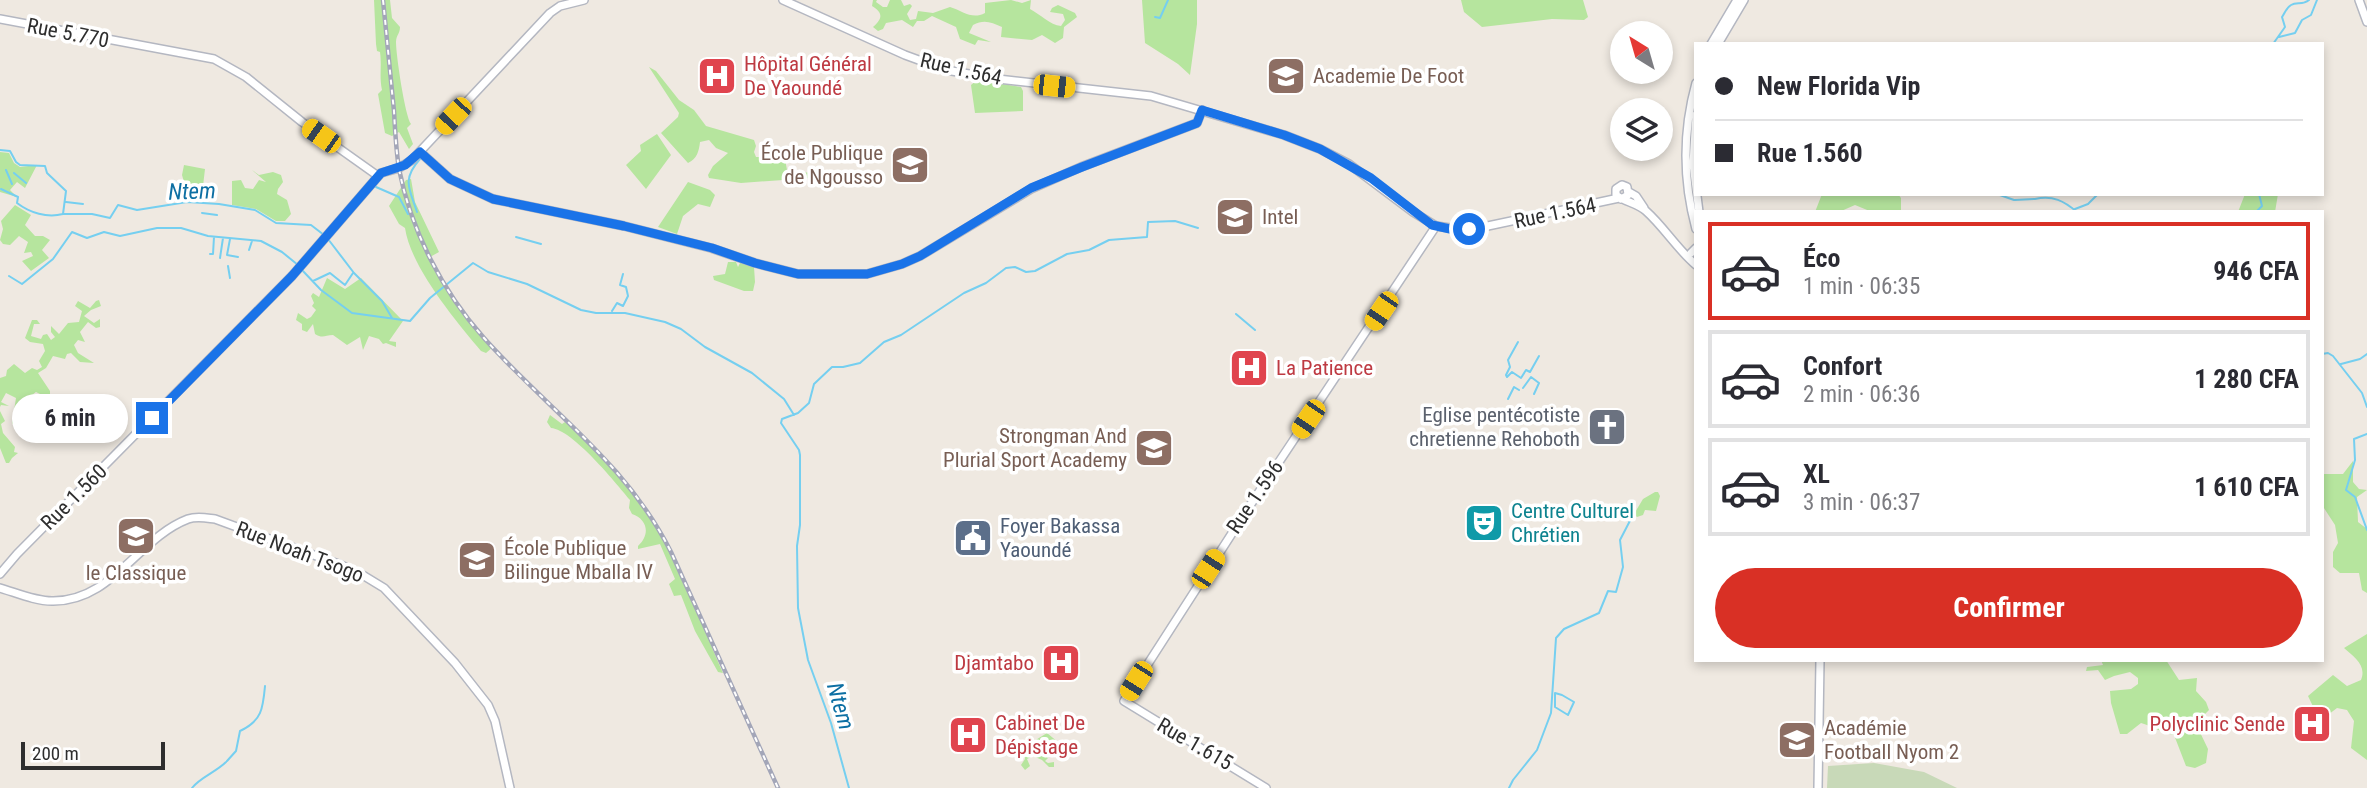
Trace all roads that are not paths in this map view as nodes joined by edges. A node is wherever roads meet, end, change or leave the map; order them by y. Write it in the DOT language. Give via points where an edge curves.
graph roads {
  1 [pos="583,0"];
  2 [pos="783,0"];
  3 [pos="1737,0"];
  4 [pos="1744,0"];
  5 [pos="2360,4"];
  6 [pos="0,19"];
  7 [pos="2367,22"];
  8 [pos="1712,42"];
  9 [pos="1719,42"];
  10 [pos="1694,95"];
  11 [pos="1202,110"];
  12 [pos="1694,144"];
  13 [pos="420,152"];
  14 [pos="1694,174"];
  15 [pos="378,176"];
  16 [pos="1629,192"];
  17 [pos="1618,196"];
  18 [pos="1696,207"];
  19 [pos="1647,212"];
  20 [pos="1436,226"];
  21 [pos="1682,251"];
  22 [pos="1694,252"];
  23 [pos="1694,263"];
  24 [pos="0,574"];
  25 [pos="0,588"];
  26 [pos="1820,662"];
  27 [pos="1124,701"];
  28 [pos="510,788"];
  29 [pos="1266,788"];
  30 [pos="1818,788"];
  1 -- 13 [label="main road" via="550,13"];
  2 -- 11 [label="main road, Rue 1.564" via="946,70 1151,96"];
  3 -- 8 [label="main road"];
  4 -- 9 [label="main road"];
  5 -- 7 [label="main road"];
  6 -- 15 [label="main road, Rue 5.770" via="214,59 246,77"];
  10 -- 18 [label="main road" via="1686,144 1687,181"];
  11 -- 13 [label="main road" via="1197,123 1031,188 920,256 867,274 798,274 624,226 493,199 450,179"];
  11 -- 20 [label="main road, Rue 1.564" via="1284,135 1349,163"];
  12 -- 14 [label="main road"];
  13 -- 15 [label="main road" via="405,165"];
  15 -- 24 [label="main road, Rue 1.560" via="292,276"];
  16 -- 17 [label="main road" via="1625,198"];
  16 -- 17 [label="main road" via="1627,187 1617,186"];
  16 -- 19 [label="main road"];
  17 -- 19 [label="main road, Rue 1.564"];
  17 -- 20 [label="main road, Rue 1.564" via="1483,227"];
  19 -- 21 [label="main road, Rue 1.564"];
  20 -- 27 [label="main road, Rue 1.596"];
  21 -- 22 [label="main road"];
  21 -- 23 [label="main road, Rue 1.564"];
  25 -- 28 [label="main road, Rue Noah Tsogo" via="51,601 85,594 170,530 198,517 215,519 341,565 374,580 394,597 481,693 495,720"];
  26 -- 30 [label="main road"];
  27 -- 29 [label="main road, Rue 1.615"];
}
